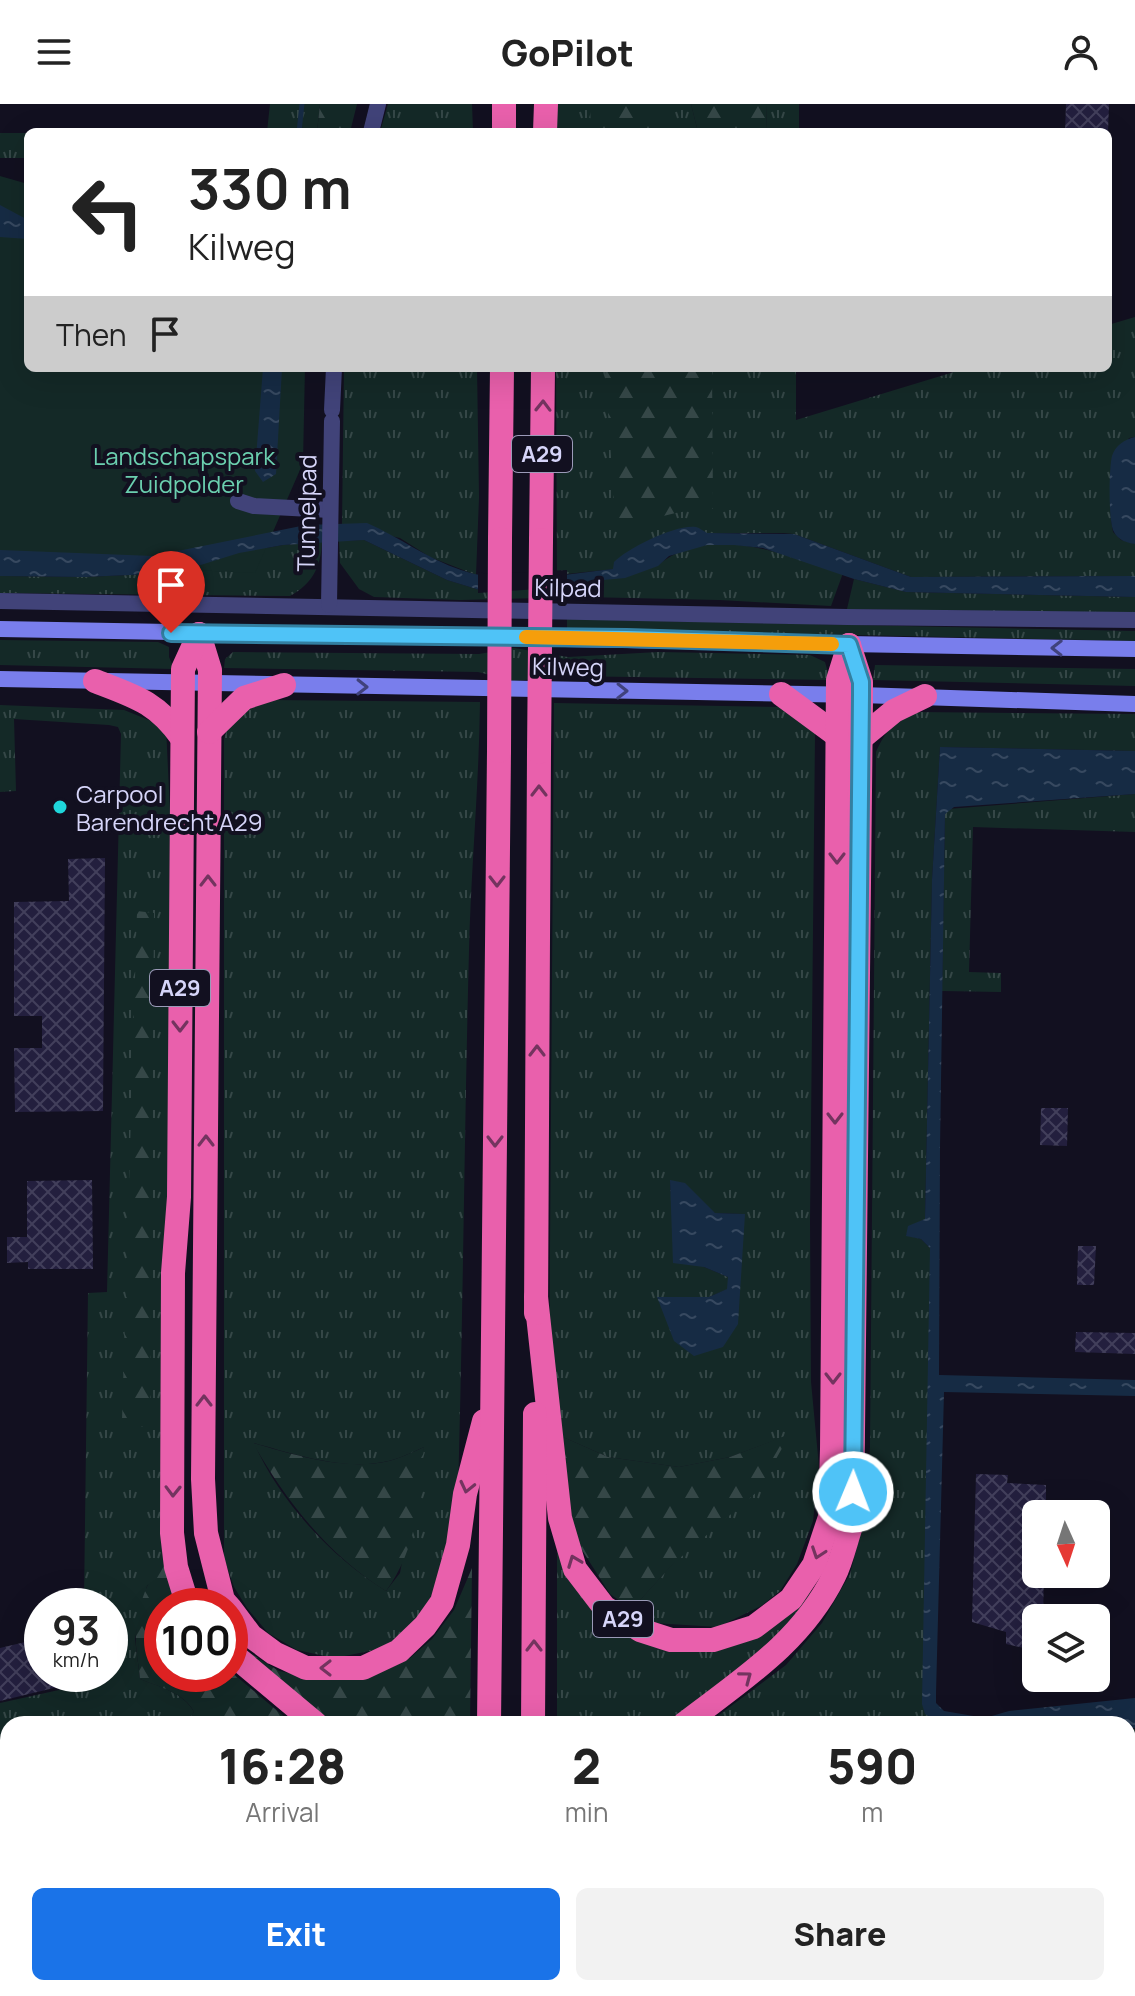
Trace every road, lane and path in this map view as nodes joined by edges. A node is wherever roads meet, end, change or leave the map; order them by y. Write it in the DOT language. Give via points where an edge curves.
graph roads {
  1 [pos="378,104"];
  2 [pos="504,104"];
  3 [pos="546,104"];
  4 [pos="372,128"];
  5 [pos="504,128"];
  6 [pos="545,128"];
  7 [pos="334,372"];
  8 [pos="502,372"];
  9 [pos="543,372"];
  10 [pos="238,501"];
  11 [pos="330,515"];
  12 [pos="0,601"];
  13 [pos="329,605"];
  14 [pos="1135,620"];
  15 [pos="0,629"];
  16 [pos="199,634"];
  17 [pos="849,645"];
  18 [pos="1135,649"];
  19 [pos="0,679"];
  20 [pos="95,681"];
  21 [pos="182,682"];
  22 [pos="209,683"];
  23 [pos="284,685"];
  24 [pos="781,694"];
  25 [pos="849,695"];
  26 [pos="925,696"];
  27 [pos="1135,704"];
  28 [pos="209,732"];
  29 [pos="182,738"];
  30 [pos="849,738"];
  31 [pos="536,1297"];
  32 [pos="493,1384"];
  33 [pos="182,1588"];
  34 [pos="220,1588"];
  35 [pos="248,1632"];
  36 [pos="248,1667"];
  37 [pos="306,1716"];
  38 [pos="489,1716"];
  39 [pos="533,1716"];
  40 [pos="695,1716"];
  1 -- 4 [label="street"];
  2 -- 5 [label="highway"];
  3 -- 6 [label="highway"];
  7 -- 11 [label="street, Tunnelpad"];
  8 -- 32 [label="highway, A29, one-way, bridge"];
  31 -- 9 [label="highway, A29, one-way, bridge"];
  10 -- 11 [label="street"];
  11 -- 13 [label="street, Tunnelpad"];
  12 -- 13 [label="street, Kilpad"];
  13 -- 14 [label="street, Kilpad"];
  15 -- 16 [label="main road, Kilweg"];
  16 -- 17 [label="main road, Kilweg"];
  16 -- 21 [label="highway, A29"];
  16 -- 22 [label="highway, A29"];
  18 -- 17 [label="main road, Kilweg, one-way"];
  17 -- 25 [label="highway, A29" via="838,680"];
  19 -- 20 [label="main road, Kilweg"];
  20 -- 21 [label="main road, Kilweg"];
  20 -- 29 [label="highway" via="152,704"];
  21 -- 22 [label="main road, Kilweg"];
  21 -- 29 [label="highway, A29"];
  22 -- 23 [label="main road, Kilweg"];
  22 -- 28 [label="highway, A29"];
  23 -- 24 [label="main road, Kilweg, one-way"];
  23 -- 28 [label="highway" via="244,698"];
  24 -- 25 [label="main road, Kilweg"];
  24 -- 30 [label="highway"];
  25 -- 26 [label="main road, Kilweg"];
  25 -- 30 [label="highway, A29"];
  26 -- 27 [label="main road, Kilweg"];
  26 -- 30 [label="highway"];
  34 -- 28 [label="highway, A29, one-way" via="206,1533 203,1479"];
  29 -- 33 [label="highway, A29, one-way" via="172,1533"];
  30 -- 31 [label="highway, A29, one-way" via="830,1517 814,1565 791,1599 754,1627 713,1640 671,1640 640,1630 604,1607 575,1569 560,1518"];
  40 -- 30 [label="highway, A29, one-way" via="772,1657 809,1619 835,1575 852,1523"];
  39 -- 31 [label="highway, A29, one-way"];
  32 -- 35 [label="highway, A29, one-way" via="442,1602 425,1626 399,1651 363,1668 306,1668 274,1653"];
  32 -- 38 [label="highway, A29"];
  36 -- 37 [label="highway"];
}
